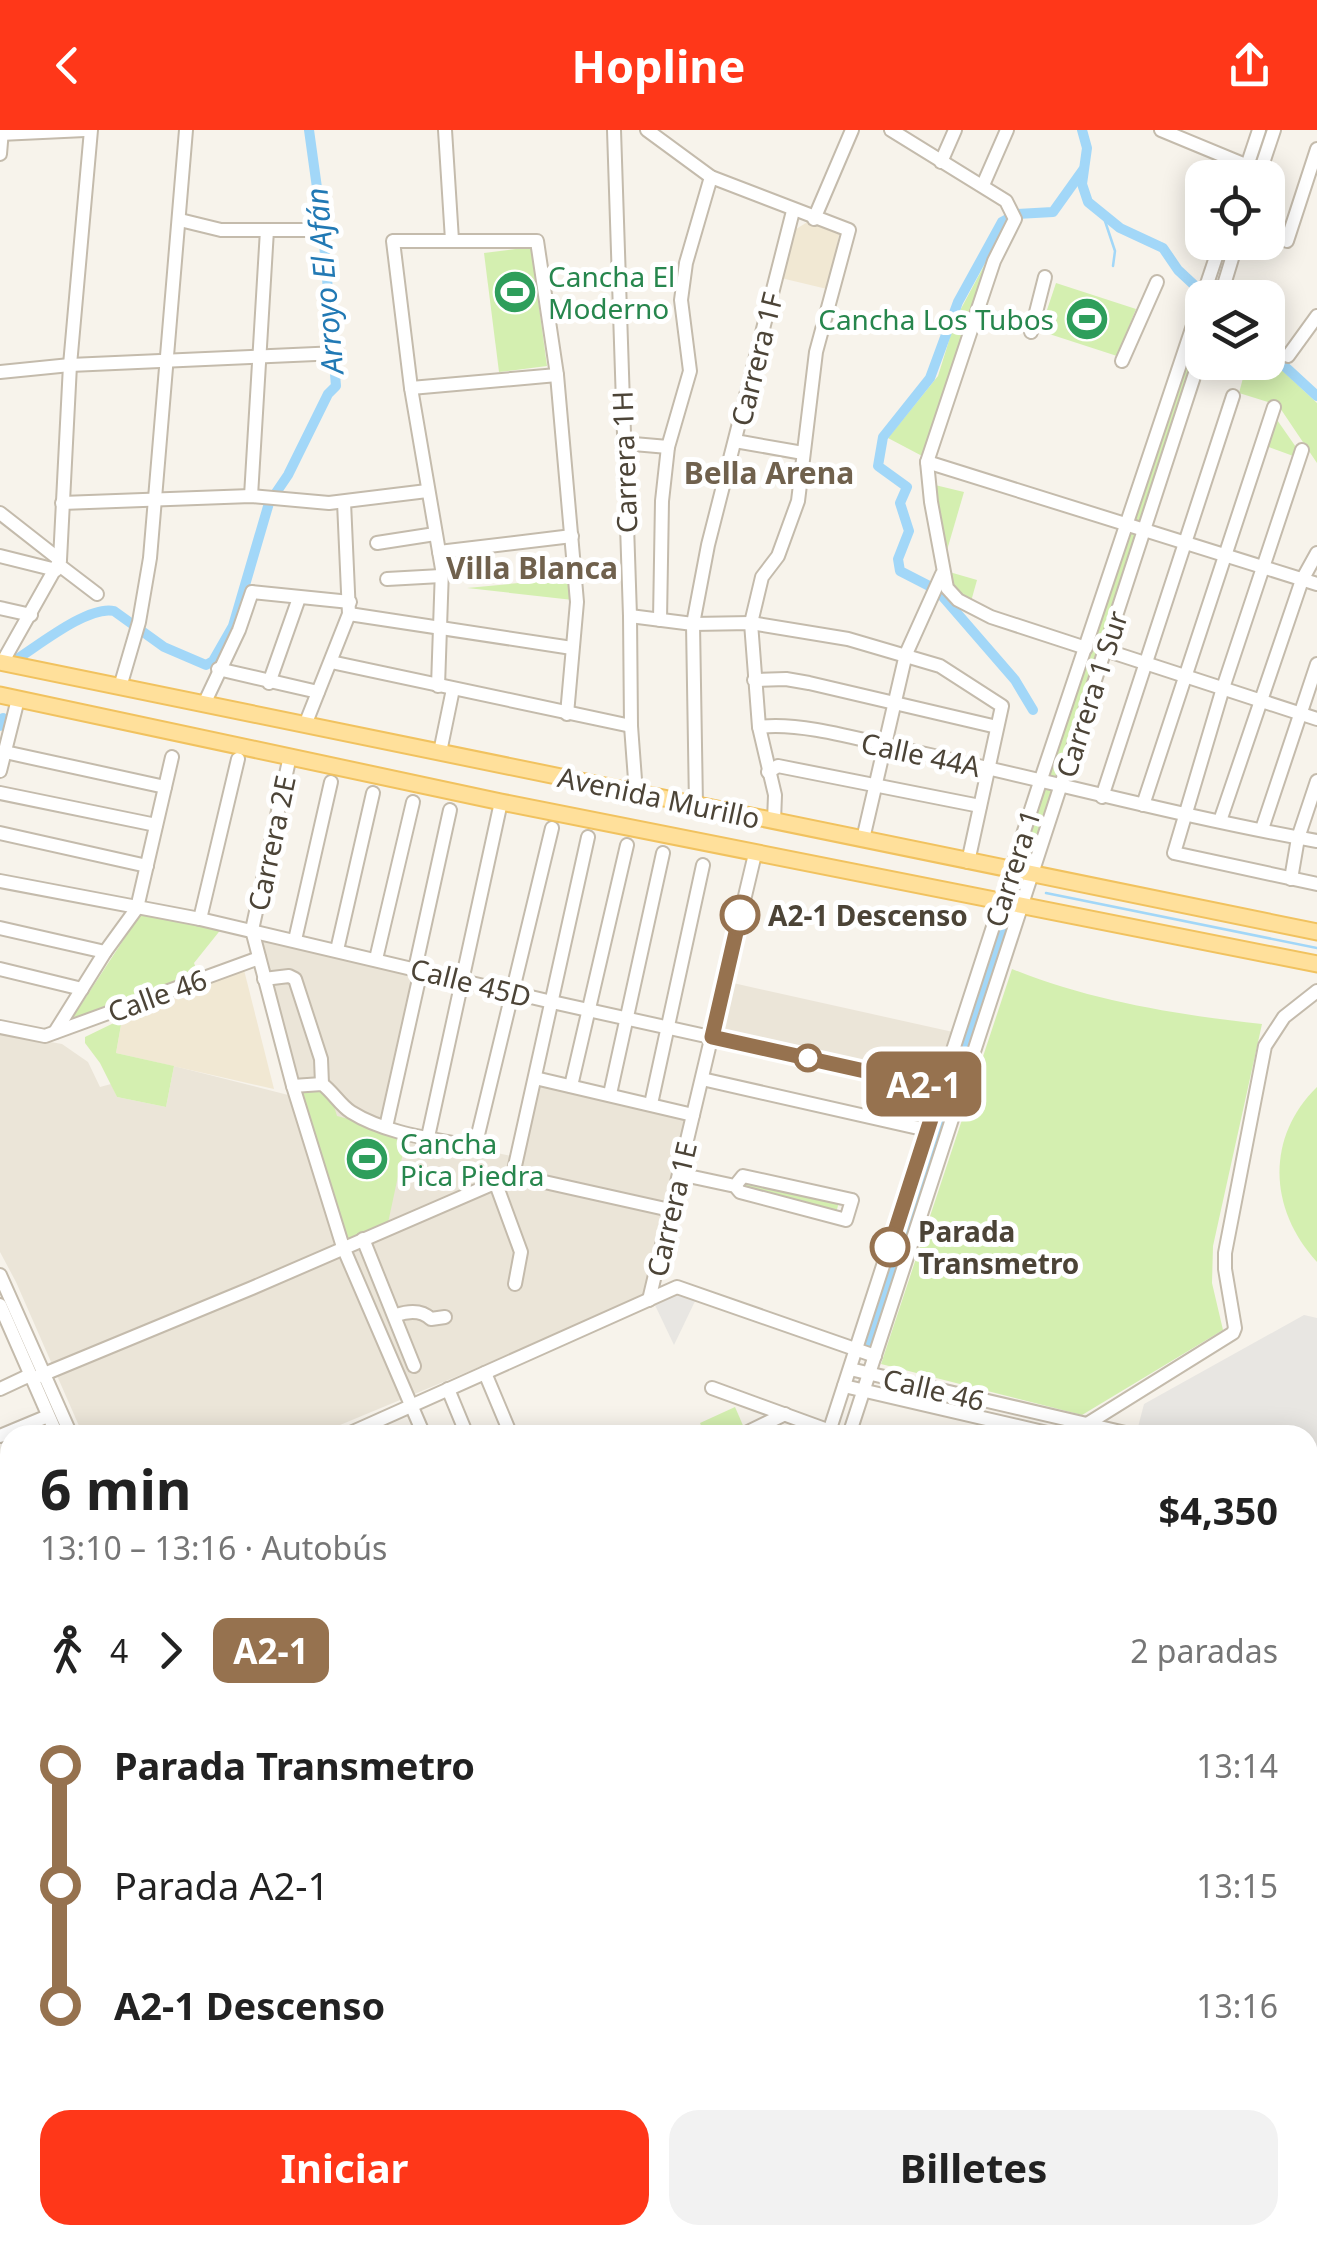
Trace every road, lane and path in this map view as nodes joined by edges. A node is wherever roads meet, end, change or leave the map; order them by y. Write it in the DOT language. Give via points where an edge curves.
graph roads {
  1 [pos="88,130"];
  2 [pos="186,130"];
  3 [pos="446,130"];
  4 [pos="614,130"];
  5 [pos="646,130"];
  6 [pos="852,130"];
  7 [pos="891,130"];
  8 [pos="955,130"];
  9 [pos="1007,130"];
  10 [pos="1161,130"];
  11 [pos="1259,130"];
  12 [pos="1274,130"];
  13 [pos="1,133"];
  14 [pos="907,135"];
  15 [pos="1317,149"];
  16 [pos="0,154"];
  17 [pos="1224,160"];
  18 [pos="1254,160"];
  19 [pos="1259,160"];
  20 [pos="941,162"];
  21 [pos="711,177"];
  22 [pos="984,185"];
  23 [pos="793,211"];
  24 [pos="814,218"];
  25 [pos="180,220"];
  26 [pos="266,230"];
  27 [pos="318,230"];
  28 [pos="452,240"];
  29 [pos="1287,240"];
  30 [pos="1045,277"];
  31 [pos="1157,282"];
  32 [pos="1317,316"];
  33 [pos="1031,332"];
  34 [pos="1185,347"];
  35 [pos="338,353"];
  36 [pos="262,356"];
  37 [pos="1288,356"];
  38 [pos="168,361"];
  39 [pos="1122,361"];
  40 [pos="70,365"];
  41 [pos="0,372"];
  42 [pos="557,375"];
  43 [pos="1193,380"];
  44 [pos="411,388"];
  45 [pos="1234,396"];
  46 [pos="1274,407"];
  47 [pos="736,440"];
  48 [pos="622,442"];
  49 [pos="668,447"];
  50 [pos="1302,450"];
  51 [pos="803,452"];
  52 [pos="928,462"];
  53 [pos="427,492"];
  54 [pos="257,496"];
  55 [pos="154,499"];
  56 [pos="344,502"];
  57 [pos="62,503"];
  58 [pos="0,513"];
  59 [pos="1126,524"];
  60 [pos="1144,530"];
  61 [pos="435,534"];
  62 [pos="572,536"];
  63 [pos="377,542"];
  64 [pos="1187,543"];
  65 [pos="438,552"];
  66 [pos="1317,552"];
  67 [pos="0,556"];
  68 [pos="1224,557"];
  69 [pos="58,565"];
  70 [pos="944,568"];
  71 [pos="1262,568"];
  72 [pos="442,576"];
  73 [pos="387,579"];
  74 [pos="1302,580"];
  75 [pos="1317,584"];
  76 [pos="97,594"];
  77 [pos="299,598"];
  78 [pos="0,608"];
  79 [pos="350,608"];
  80 [pos="31,614"];
  81 [pos="630,616"];
  82 [pos="660,620"];
  83 [pos="751,623"];
  84 [pos="692,624"];
  85 [pos="440,630"];
  86 [pos="572,648"];
  87 [pos="1086,648"];
  88 [pos="1105,650"];
  89 [pos="906,654"];
  90 [pos="331,662"];
  91 [pos="1,663"];
  92 [pos="1146,664"];
  93 [pos="1317,664"];
  94 [pos="218,669"];
  95 [pos="1184,675"];
  96 [pos="754,680"];
  97 [pos="269,683"];
  98 [pos="438,686"];
  99 [pos="120,687"];
  100 [pos="1223,688"];
  101 [pos="453,689"];
  102 [pos="318,692"];
  103 [pos="0,695"];
  104 [pos="18,699"];
  105 [pos="1261,700"];
  106 [pos="895,702"];
  107 [pos="204,704"];
  108 [pos="1300,713"];
  109 [pos="567,714"];
  110 [pos="1317,719"];
  111 [pos="304,724"];
  112 [pos="631,726"];
  113 [pos="759,727"];
  114 [pos="997,727"];
  115 [pos="885,746"];
  116 [pos="5,752"];
  117 [pos="440,752"];
  118 [pos="290,756"];
  119 [pos="172,757"];
  120 [pos="238,758"];
  121 [pos="988,768"];
  122 [pos="0,771"];
  123 [pos="768,772"];
  124 [pos="1317,781"];
  125 [pos="330,782"];
  126 [pos="1040,782"];
  127 [pos="876,786"];
  128 [pos="1060,786"];
  129 [pos="165,787"];
  130 [pos="0,792"];
  131 [pos="372,793"];
  132 [pos="636,793"];
  133 [pos="1102,797"];
  134 [pos="412,802"];
  135 [pos="501,802"];
  136 [pos="696,805"];
  137 [pos="1143,805"];
  138 [pos="980,806"];
  139 [pos="450,810"];
  140 [pos="1184,814"];
  141 [pos="774,821"];
  142 [pos="1220,821"];
  143 [pos="156,824"];
  144 [pos="552,828"];
  145 [pos="1262,829"];
  146 [pos="0,833"];
  147 [pos="588,837"];
  148 [pos="1298,838"];
  149 [pos="863,839"];
  150 [pos="1317,841"];
  151 [pos="627,845"];
  152 [pos="663,853"];
  153 [pos="756,854"];
  154 [pos="968,862"];
  155 [pos="703,865"];
  156 [pos="147,866"];
  157 [pos="1012,871"];
  158 [pos="1032,876"];
  159 [pos="1291,879"];
  160 [pos="0,882"];
  161 [pos="1317,884"];
  162 [pos="1002,902"];
  163 [pos="1023,907"];
  164 [pos="137,908"];
  165 [pos="200,918"];
  166 [pos="0,928"];
  167 [pos="252,930"];
  168 [pos="1317,932"];
  169 [pos="295,940"];
  170 [pos="337,950"];
  171 [pos="105,952"];
  172 [pos="259,958"];
  173 [pos="376,959"];
  174 [pos="1315,967"];
  175 [pos="0,969"];
  176 [pos="418,969"];
  177 [pos="264,979"];
  178 [pos="462,981"];
  179 [pos="82,988"];
  180 [pos="1316,990"];
  181 [pos="512,992"];
  182 [pos="552,1002"];
  183 [pos="588,1010"];
  184 [pos="626,1019"];
  185 [pos="0,1026"];
  186 [pos="668,1028"];
  187 [pos="55,1032"];
  188 [pos="712,1037"];
  189 [pos="535,1078"];
  190 [pos="702,1079"];
  191 [pos="322,1084"];
  192 [pos="293,1086"];
  193 [pos="571,1086"];
  194 [pos="941,1088"];
  195 [pos="610,1094"];
  196 [pos="651,1104"];
  197 [pos="693,1115"];
  198 [pos="386,1127"];
  199 [pos="928,1130"];
  200 [pos="428,1137"];
  201 [pos="679,1174"];
  202 [pos="513,1175"];
  203 [pos="496,1184"];
  204 [pos="735,1186"];
  205 [pos="670,1210"];
  206 [pos="363,1239"];
  207 [pos="343,1248"];
  208 [pos="0,1276"];
  209 [pos="515,1284"];
  210 [pos="649,1300"];
  211 [pos="0,1305"];
  212 [pos="396,1316"];
  213 [pos="445,1317"];
  214 [pos="11,1330"];
  215 [pos="856,1350"];
  216 [pos="874,1356"];
  217 [pos="414,1366"];
  218 [pos="850,1369"];
  219 [pos="485,1373"];
  220 [pos="869,1374"];
  221 [pos="35,1376"];
  222 [pos="844,1386"];
  223 [pos="712,1388"];
  224 [pos="0,1389"];
  225 [pos="448,1390"];
  226 [pos="864,1391"];
  227 [pos="411,1406"];
  228 [pos="1117,1406"];
  229 [pos="784,1414"];
  230 [pos="48,1416"];
  231 [pos="1087,1424"];
  232 [pos="26,1425"];
  233 [pos="52,1425"];
  234 [pos="64,1425"];
  235 [pos="378,1425"];
  236 [pos="420,1425"];
  237 [pos="463,1425"];
  238 [pos="507,1425"];
  239 [pos="762,1425"];
  240 [pos="810,1425"];
  241 [pos="832,1425"];
  242 [pos="852,1425"];
  243 [pos="987,1425"];
  244 [pos="1091,1425"];
  245 [pos="1115,1425"];
  1 -- 13 [label="street"];
  1 -- 40 [label="street"];
  2 -- 25 [label="street"];
  3 -- 28 [label="street"];
  4 -- 48 [label="street, Carrera 1H"];
  5 -- 21 [label="street"];
  6 -- 24 [label="street"];
  7 -- 14 [label="street"];
  8 -- 20 [label="street"];
  9 -- 22 [label="street"];
  10 -- 17 [label="street"];
  11 -- 18 [label="street"];
  12 -- 19 [label="street"];
  13 -- 16 [label="street"];
  14 -- 20 [label="street"];
  15 -- 29 [label="street"];
  20 -- 22 [label="street"];
  21 -- 23 [label="street"];
  21 -- 49 [label="street" via="686,263 681,300 690,372"];
  22 -- 52 [label="street" via="1013,213"];
  23 -- 24 [label="street"];
  23 -- 47 [label="street, Carrera 1F"];
  24 -- 51 [label="street" via="849,230 816,352"];
  25 -- 26 [label="street" via="221,230"];
  25 -- 38 [label="street"];
  26 -- 27 [label="street"];
  26 -- 36 [label="street"];
  28 -- 42 [label="street" via="537,241"];
  28 -- 44 [label="street" via="393,241"];
  30 -- 33 [label="street"];
  31 -- 39 [label="street"];
  32 -- 37 [label="street"];
  34 -- 59 [label="street, Carrera 1"];
  35 -- 36 [label="street"];
  36 -- 38 [label="street"];
  36 -- 54 [label="street"];
  38 -- 40 [label="street"];
  38 -- 55 [label="street"];
  40 -- 41 [label="street"];
  40 -- 57 [label="street"];
  42 -- 44 [label="street"];
  42 -- 62 [label="street"];
  43 -- 60 [label="street, Carrera 1 Sur"];
  44 -- 53 [label="street"];
  45 -- 64 [label="street"];
  46 -- 68 [label="street"];
  47 -- 51 [label="street"];
  47 -- 84 [label="street, Carrera 1F"];
  48 -- 49 [label="street"];
  48 -- 81 [label="street, Carrera 1H"];
  49 -- 82 [label="street"];
  50 -- 71 [label="street"];
  51 -- 83 [label="street" via="798,501 778,556 762,576"];
  52 -- 59 [label="street"];
  52 -- 70 [label="street"];
  53 -- 56 [label="street"];
  53 -- 61 [label="street"];
  54 -- 55 [label="street"];
  54 -- 56 [label="street"];
  55 -- 57 [label="street"];
  55 -- 99 [label="street" via="150,558"];
  56 -- 79 [label="street"];
  57 -- 69 [label="street"];
  58 -- 69 [label="street"];
  59 -- 60 [label="street"];
  59 -- 87 [label="street, Carrera 1"];
  60 -- 64 [label="street"];
  60 -- 88 [label="street, Carrera 1 Sur"];
  61 -- 63 [label="street"];
  61 -- 65 [label="street"];
  62 -- 65 [label="street"];
  62 -- 86 [label="street"];
  64 -- 68 [label="street"];
  64 -- 92 [label="street"];
  65 -- 72 [label="street"];
  66 -- 74 [label="street"];
  67 -- 69 [label="street"];
  68 -- 71 [label="street"];
  68 -- 95 [label="street"];
  69 -- 76 [label="street"];
  69 -- 80 [label="street"];
  70 -- 87 [label="street" via="946,588 970,608"];
  70 -- 89 [label="street"];
  71 -- 74 [label="street"];
  71 -- 100 [label="street"];
  72 -- 73 [label="street"];
  72 -- 85 [label="street"];
  74 -- 75 [label="street"];
  74 -- 105 [label="street"];
  77 -- 79 [label="street"];
  77 -- 94 [label="street" via="252,592"];
  77 -- 97 [label="street"];
  78 -- 80 [label="street"];
  79 -- 85 [label="street"];
  79 -- 90 [label="street"];
  80 -- 91 [label="street"];
  81 -- 82 [label="street"];
  81 -- 112 [label="street, Carrera 1H"];
  82 -- 84 [label="street"];
  83 -- 84 [label="street"];
  83 -- 89 [label="street"];
  83 -- 96 [label="street"];
  84 -- 136 [label="street, Carrera 1F"];
  85 -- 86 [label="street"];
  85 -- 98 [label="street"];
  86 -- 109 [label="street"];
  87 -- 126 [label="street, Carrera 1"];
  88 -- 92 [label="street"];
  88 -- 128 [label="street, Carrera 1 Sur"];
  89 -- 106 [label="street"];
  89 -- 114 [label="street" via="940,666 1002,706"];
  90 -- 98 [label="street"];
  90 -- 102 [label="street"];
  91 -- 99 [label="main road, Avenida Murillo"];
  92 -- 95 [label="street"];
  92 -- 133 [label="street"];
  93 -- 108 [label="street"];
  94 -- 97 [label="street"];
  94 -- 107 [label="street"];
  95 -- 100 [label="street"];
  95 -- 137 [label="street"];
  96 -- 106 [label="street" via="786,679"];
  96 -- 113 [label="street"];
  97 -- 102 [label="street"];
  98 -- 101 [label="street"];
  99 -- 107 [label="main road, Avenida Murillo"];
  100 -- 105 [label="street"];
  100 -- 140 [label="street"];
  101 -- 109 [label="street"];
  101 -- 117 [label="street"];
  102 -- 111 [label="street"];
  103 -- 104 [label="main road, Avenida Murillo"];
  104 -- 116 [label="street"];
  104 -- 118 [label="main road, Avenida Murillo"];
  105 -- 108 [label="street"];
  105 -- 142 [label="street"];
  106 -- 114 [label="street"];
  106 -- 115 [label="street"];
  107 -- 111 [label="main road, Avenida Murillo"];
  108 -- 110 [label="street"];
  108 -- 145 [label="street"];
  109 -- 112 [label="street"];
  111 -- 117 [label="main road, Avenida Murillo"];
  112 -- 132 [label="street, Carrera 1H"];
  113 -- 115 [label="street, Calle 44A"];
  113 -- 123 [label="street"];
  114 -- 121 [label="street"];
  115 -- 121 [label="street, Calle 44A"];
  115 -- 127 [label="street"];
  116 -- 122 [label="street"];
  116 -- 129 [label="street"];
  117 -- 132 [label="main road, Avenida Murillo"];
  118 -- 135 [label="main road, Avenida Murillo"];
  118 -- 167 [label="street, Carrera 2E"];
  119 -- 129 [label="street"];
  120 -- 165 [label="street"];
  121 -- 126 [label="street, Calle 44A"];
  121 -- 138 [label="street"];
  123 -- 127 [label="street" via="778,766"];
  123 -- 141 [label="street"];
  124 -- 148 [label="street"];
  125 -- 169 [label="street"];
  126 -- 128 [label="street, Calle 44A"];
  126 -- 157 [label="street, Carrera 1"];
  127 -- 138 [label="street"];
  127 -- 149 [label="street"];
  128 -- 133 [label="street, Calle 44A"];
  128 -- 158 [label="street, Carrera 1 Sur"];
  129 -- 143 [label="street"];
  130 -- 143 [label="street"];
  131 -- 170 [label="street"];
  132 -- 136 [label="main road, Avenida Murillo"];
  133 -- 137 [label="street, Calle 44A"];
  134 -- 173 [label="street"];
  135 -- 153 [label="main road, Avenida Murillo"];
  135 -- 178 [label="street"];
  136 -- 141 [label="main road, Avenida Murillo"];
  137 -- 140 [label="street, Calle 44A"];
  138 -- 154 [label="street"];
  139 -- 176 [label="street"];
  140 -- 142 [label="street, Calle 44A"];
  140 -- 159 [label="street" via="1174,853"];
  141 -- 149 [label="main road, Avenida Murillo"];
  142 -- 145 [label="street, Calle 44A"];
  143 -- 156 [label="street"];
  144 -- 181 [label="street"];
  145 -- 148 [label="street, Calle 44A"];
  146 -- 156 [label="street"];
  147 -- 182 [label="street"];
  148 -- 150 [label="street, Calle 44A"];
  148 -- 159 [label="street"];
  149 -- 154 [label="main road, Avenida Murillo"];
  151 -- 183 [label="street"];
  152 -- 184 [label="street"];
  153 -- 162 [label="main road, Avenida Murillo"];
  153 -- 188 [label="street, Carrera 1E"];
  154 -- 157 [label="main road, Avenida Murillo"];
  155 -- 186 [label="street"];
  156 -- 164 [label="street"];
  157 -- 158 [label="main road, Avenida Murillo"];
  157 -- 162 [label="street, Carrera 1"];
  158 -- 163 [label="street, Carrera 1 Sur"];
  158 -- 168 [label="main road, Avenida Murillo"];
  159 -- 161 [label="street"];
  160 -- 164 [label="street, Calle 45D"];
  162 -- 163 [label="main road, Avenida Murillo"];
  162 -- 194 [label="street, Carrera 1"];
  163 -- 174 [label="main road, Avenida Murillo"];
  163 -- 216 [label="street, Carrera 1 Sur"];
  164 -- 165 [label="street, Calle 45D"];
  164 -- 171 [label="street"];
  165 -- 167 [label="street, Calle 45D"];
  166 -- 171 [label="street"];
  167 -- 169 [label="street, Calle 45D"];
  167 -- 172 [label="street"];
  169 -- 170 [label="street, Calle 45D"];
  170 -- 173 [label="street, Calle 45D"];
  171 -- 179 [label="street"];
  172 -- 177 [label="street"];
  172 -- 187 [label="street, Calle 46"];
  173 -- 176 [label="street, Calle 45D"];
  175 -- 179 [label="street"];
  176 -- 178 [label="street, Calle 45D"];
  176 -- 198 [label="street"];
  177 -- 191 [label="street" via="294,979 321,1059"];
  177 -- 192 [label="street"];
  178 -- 181 [label="street, Calle 45D"];
  178 -- 200 [label="street"];
  179 -- 187 [label="street"];
  180 -- 228 [label="street" via="1277,1025 1261,1060 1225,1253 1235,1328"];
  181 -- 182 [label="street, Calle 45D"];
  181 -- 200 [label="street" via="475,1147"];
  182 -- 183 [label="street, Calle 45D"];
  182 -- 189 [label="street"];
  183 -- 184 [label="street, Calle 45D"];
  183 -- 193 [label="street"];
  184 -- 186 [label="street, Calle 45D"];
  184 -- 195 [label="street"];
  185 -- 187 [label="street" via="45,1036"];
  186 -- 188 [label="street, Calle 45D"];
  186 -- 196 [label="street"];
  188 -- 190 [label="street, Carrera 1E"];
  188 -- 194 [label="street, Calle 45D"];
  189 -- 193 [label="street"];
  189 -- 202 [label="street"];
  190 -- 197 [label="street, Carrera 1E"];
  190 -- 199 [label="street"];
  191 -- 192 [label="street"];
  191 -- 198 [label="street" via="346,1108"];
  192 -- 207 [label="street"];
  193 -- 195 [label="street"];
  194 -- 199 [label="street, Carrera 1"];
  195 -- 196 [label="street"];
  196 -- 197 [label="street"];
  197 -- 201 [label="street, Carrera 1E"];
  198 -- 200 [label="street"];
  199 -- 215 [label="street, Carrera 1"];
  201 -- 204 [label="street"];
  201 -- 205 [label="street, Carrera 1E"];
  202 -- 203 [label="street"];
  202 -- 205 [label="street"];
  203 -- 206 [label="street"];
  203 -- 209 [label="street" via="521,1252"];
  204 -- 204 [label="street" via="846,1220 852,1200 742,1176"];
  205 -- 210 [label="street, Carrera 1E"];
  206 -- 207 [label="street"];
  206 -- 212 [label="street"];
  207 -- 221 [label="street"];
  207 -- 227 [label="street"];
  208 -- 214 [label="street"];
  210 -- 215 [label="street, Calle 46" via="678,1287"];
  210 -- 219 [label="street, Carrera 1E"];
  211 -- 214 [label="street"];
  212 -- 213 [label="street" via="407,1311"];
  212 -- 217 [label="street"];
  214 -- 221 [label="street"];
  215 -- 216 [label="street, Calle 46"];
  215 -- 218 [label="street, Carrera 1"];
  216 -- 220 [label="street, Carrera 1 Sur"];
  218 -- 220 [label="street, Calle 46"];
  218 -- 222 [label="street, Carrera 1"];
  219 -- 225 [label="street, Carrera 1E"];
  219 -- 238 [label="street"];
  220 -- 226 [label="street, Carrera 1 Sur"];
  220 -- 231 [label="street, Calle 46"];
  221 -- 224 [label="street"];
  221 -- 230 [label="street"];
  221 -- 234 [label="street"];
  222 -- 226 [label="street, Calle 46"];
  222 -- 241 [label="street, Carrera 1"];
  223 -- 229 [label="street"];
  225 -- 227 [label="street, Carrera 1E"];
  225 -- 237 [label="street"];
  226 -- 242 [label="street, Carrera 1 Sur"];
  226 -- 243 [label="street, Calle 46"];
  227 -- 235 [label="street, Carrera 1E"];
  227 -- 236 [label="street"];
  228 -- 231 [label="street"];
  228 -- 245 [label="street"];
  229 -- 239 [label="street"];
  229 -- 240 [label="street"];
  230 -- 232 [label="street"];
  230 -- 233 [label="street"];
  231 -- 244 [label="street, Calle 46"];
}
